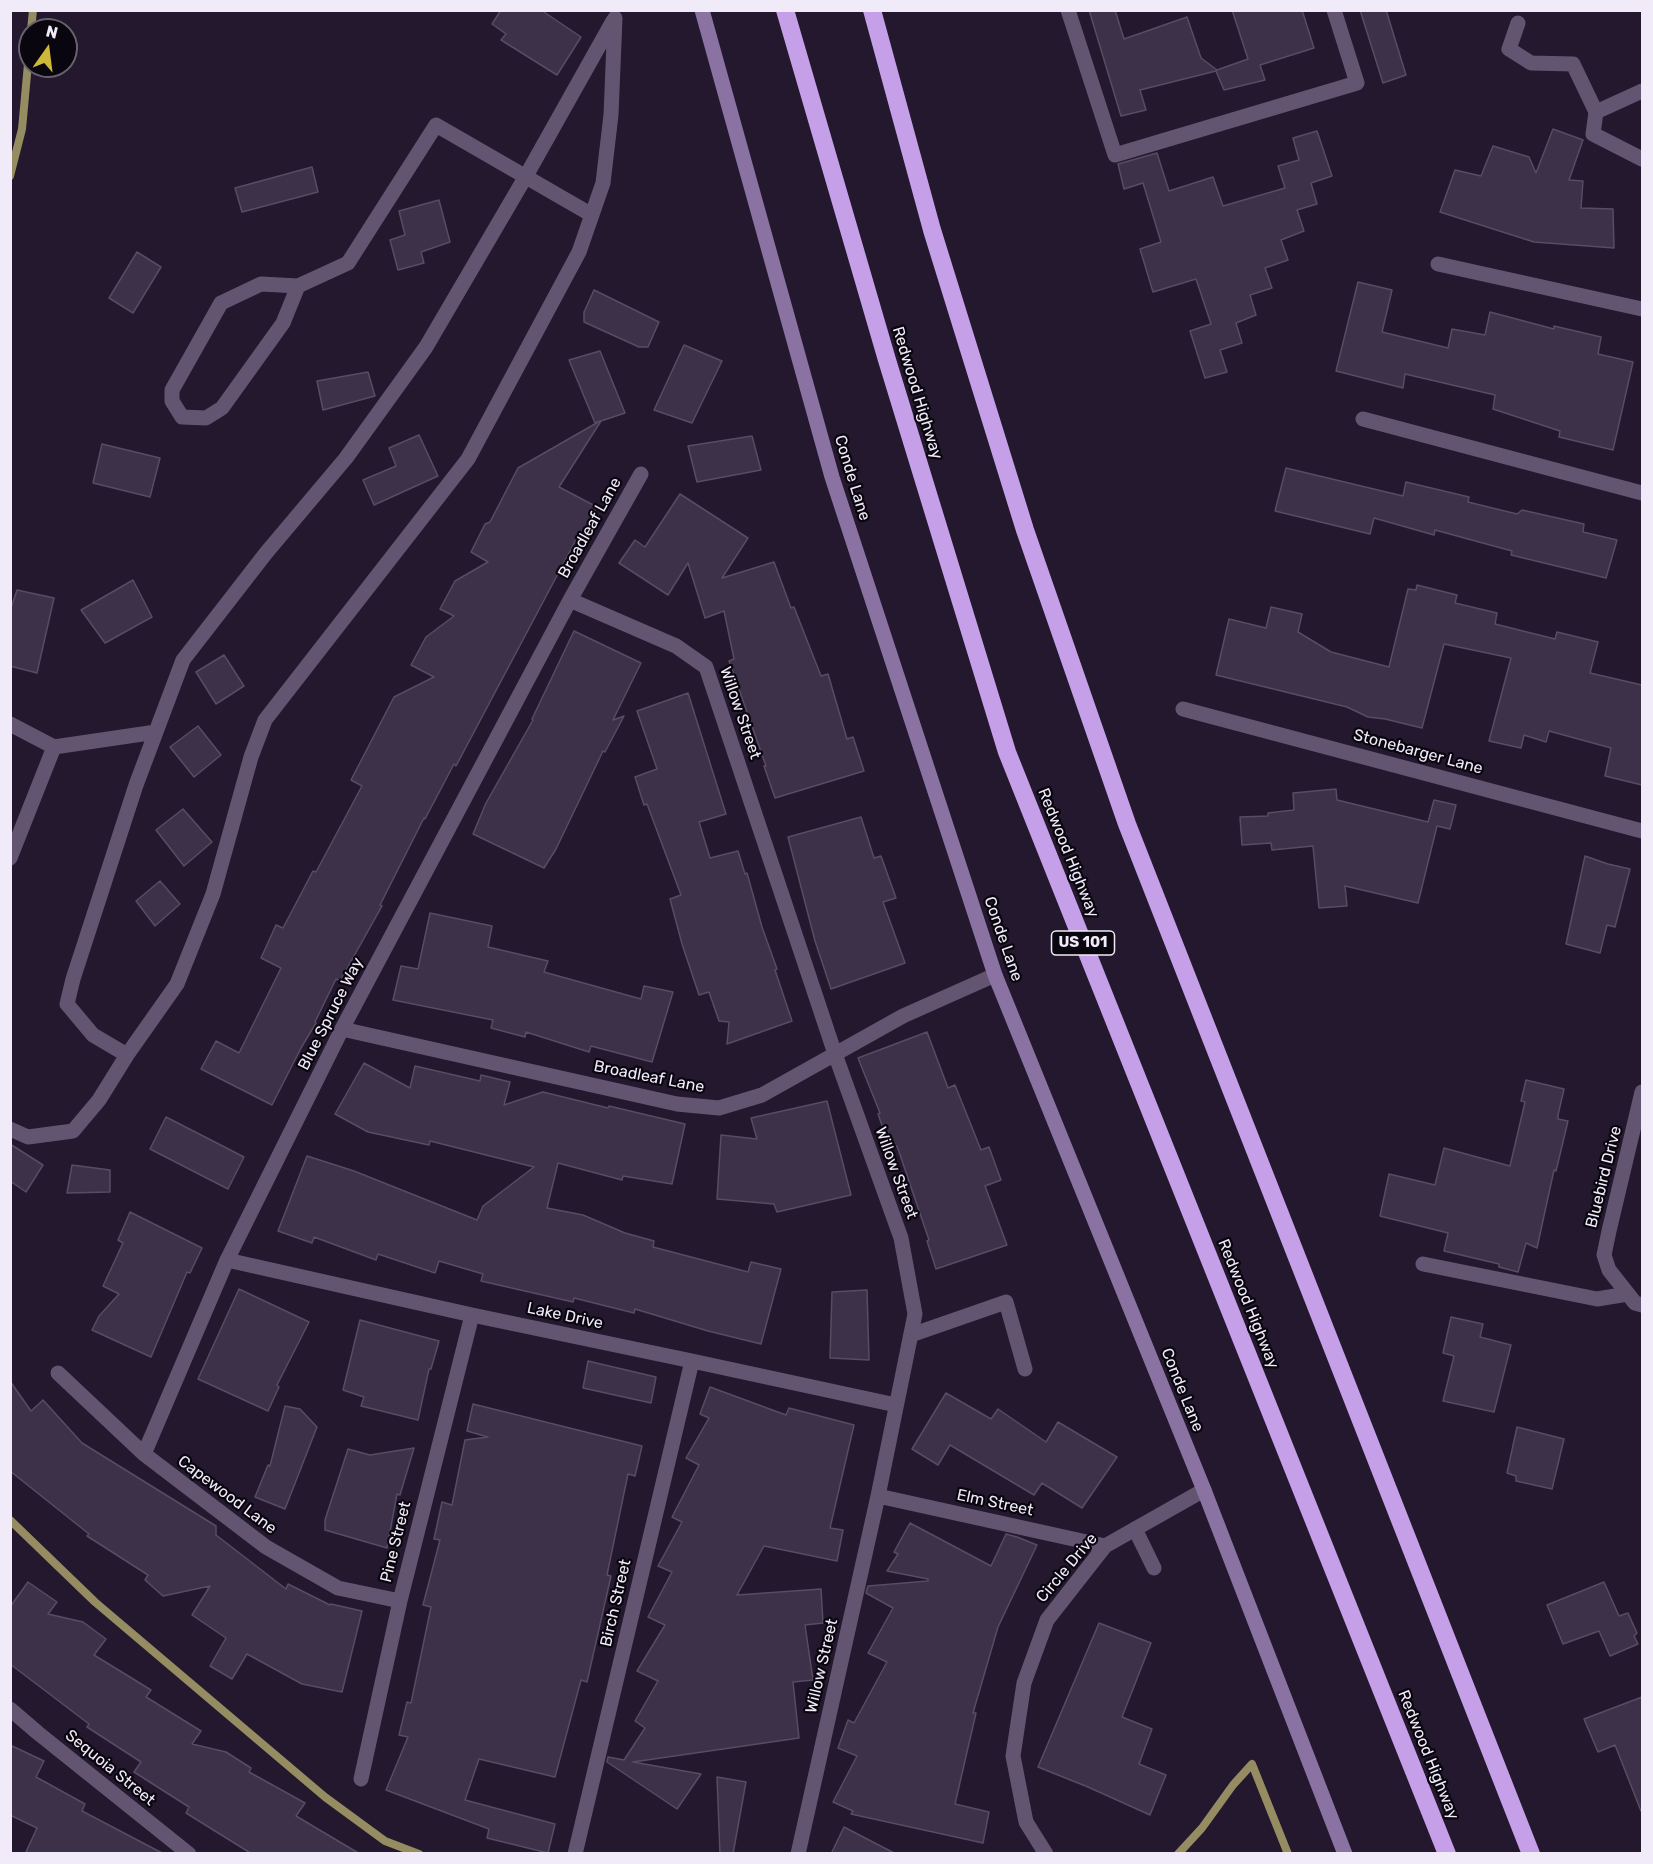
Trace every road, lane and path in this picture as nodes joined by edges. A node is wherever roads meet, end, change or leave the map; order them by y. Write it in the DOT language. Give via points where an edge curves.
graph roads {
  1 [pos="702,10"];
  2 [pos="784,10"];
  3 [pos="872,10"];
  4 [pos="1068,10"];
  5 [pos="1334,10"];
  6 [pos="618,14"];
  7 [pos="1518,23"];
  8 [pos="1642,91"];
  9 [pos="1596,112"];
  10 [pos="1642,159"];
  11 [pos="526,176"];
  12 [pos="592,215"];
  13 [pos="1438,264"];
  14 [pos="298,286"];
  15 [pos="1642,309"];
  16 [pos="1363,419"];
  17 [pos="641,474"];
  18 [pos="1642,493"];
  19 [pos="570,600"];
  20 [pos="1184,709"];
  21 [pos="10,724"];
  22 [pos="156,732"];
  23 [pos="54,747"];
  24 [pos="1642,831"];
  25 [pos="10,858"];
  26 [pos="995,975"];
  27 [pos="342,1029"];
  28 [pos="835,1054"];
  29 [pos="127,1055"];
  30 [pos="1642,1092"];
  31 [pos="10,1129"];
  32 [pos="227,1260"];
  33 [pos="1423,1264"];
  34 [pos="1628,1294"];
  35 [pos="1642,1305"];
  36 [pos="472,1316"];
  37 [pos="911,1335"];
  38 [pos="692,1360"];
  39 [pos="1025,1369"];
  40 [pos="58,1373"];
  41 [pos="896,1406"];
  42 [pos="144,1454"];
  43 [pos="1204,1490"];
  44 [pos="878,1496"];
  45 [pos="1135,1529"];
  46 [pos="1105,1546"];
  47 [pos="1154,1568"];
  48 [pos="400,1601"];
  49 [pos="10,1709"];
  50 [pos="361,1779"];
  51 [pos="189,1854"];
  52 [pos="575,1854"];
  53 [pos="798,1854"];
  54 [pos="1046,1854"];
  55 [pos="1345,1854"];
  56 [pos="1447,1854"];
  57 [pos="1531,1854"];
  1 -- 26 [label="street, Conde Lane" via="832,477"];
  2 -- 56 [label="highway, Redwood Highway / US 101" via="1006,752"];
  3 -- 57 [label="highway" via="932,230 1015,496 1127,824"];
  4 -- 5 [label="street" via="1115,155 1357,82"];
  6 -- 11 [label="street"];
  6 -- 12 [label="street" via="603,183"];
  7 -- 9 [label="street" via="1509,49 1531,63 1573,64"];
  8 -- 9 [label="street"];
  9 -- 10 [label="street" via="1593,134"];
  11 -- 12 [label="street"];
  11 -- 14 [label="street" via="436,125 348,263"];
  11 -- 22 [label="street" via="426,347 346,458 183,660"];
  12 -- 29 [label="street" via="579,252 468,459 265,720 213,894 177,984"];
  13 -- 15 [label="street"];
  14 -- 14 [label="street" via="261,284 221,303 172,390 172,401 182,417 206,418 222,408 283,322"];
  16 -- 18 [label="street"];
  17 -- 19 [label="street, Broadleaf Lane"];
  19 -- 27 [label="street, Blue Spruce Way"];
  19 -- 28 [label="street, Willow Street" via="676,646 706,667"];
  20 -- 24 [label="street, Stonebarger Lane"];
  21 -- 23 [label="street"];
  22 -- 23 [label="street"];
  22 -- 29 [label="street" via="67,1004 93,1035"];
  23 -- 25 [label="street"];
  26 -- 28 [label="street, Broadleaf Lane" via="903,1016"];
  26 -- 43 [label="street, Conde Lane"];
  27 -- 28 [label="street, Broadleaf Lane" via="677,1104 719,1108 762,1095"];
  27 -- 32 [label="street, Blue Spruce Way"];
  28 -- 37 [label="street, Willow Street" via="901,1238 915,1314"];
  29 -- 31 [label="street" via="99,1100 73,1131 28,1137"];
  30 -- 34 [label="street, Bluebird Drive" via="1604,1256 1609,1270"];
  32 -- 36 [label="street, Lake Drive"];
  32 -- 42 [label="street, Blue Spruce Way"];
  33 -- 34 [label="street" via="1597,1299"];
  34 -- 35 [label="street"];
  36 -- 38 [label="street, Lake Drive"];
  36 -- 48 [label="street, Pine Street"];
  37 -- 39 [label="street" via="1006,1302"];
  37 -- 41 [label="street, Willow Street"];
  38 -- 41 [label="street, Lake Drive"];
  38 -- 52 [label="street, Birch Street"];
  40 -- 42 [label="street, Capewood Lane"];
  41 -- 44 [label="street, Willow Street"];
  42 -- 48 [label="street, Capewood Lane" via="266,1547 338,1588"];
  43 -- 45 [label="street, Circle Drive"];
  43 -- 55 [label="street, Conde Lane"];
  44 -- 46 [label="street, Elm Street"];
  44 -- 53 [label="street, Willow Street"];
  45 -- 46 [label="street, Circle Drive"];
  45 -- 47 [label="street"];
  46 -- 54 [label="street, Circle Drive" via="1047,1620 1024,1683 1013,1756 1026,1822"];
  48 -- 50 [label="street, Pine Street"];
  49 -- 51 [label="street, Sequoia Street"];
}
